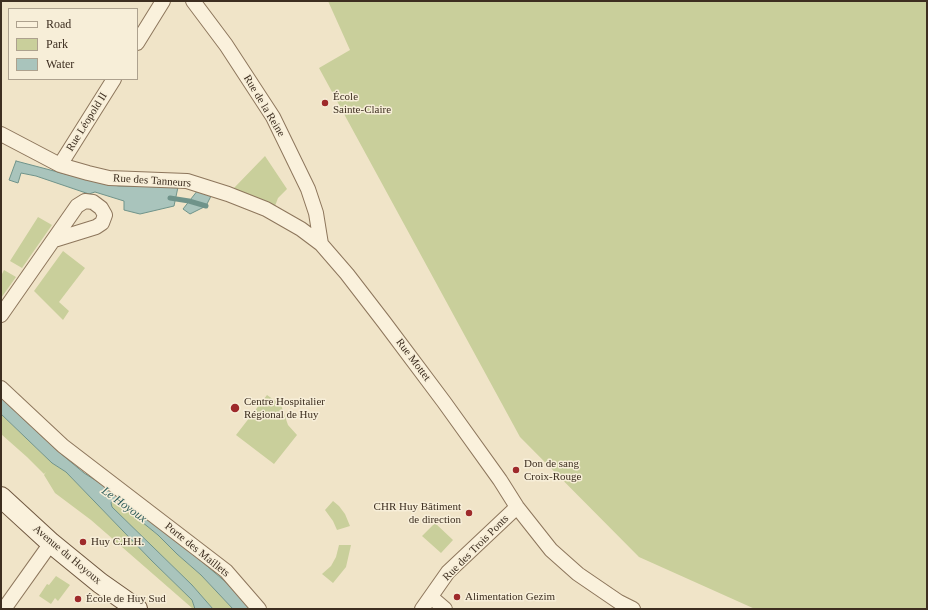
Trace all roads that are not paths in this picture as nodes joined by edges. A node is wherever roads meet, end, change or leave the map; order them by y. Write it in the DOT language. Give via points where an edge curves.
graph roads {
  1 [pos="163,1"];
  2 [pos="193,1"];
  3 [pos="138,41"];
  4 [pos="113,80"];
  5 [pos="1,134"];
  6 [pos="60,165"];
  7 [pos="54,240"];
  8 [pos="321,244"];
  9 [pos="1,315"];
  10 [pos="1,388"];
  11 [pos="1,497"];
  12 [pos="517,508"];
  13 [pos="51,544"];
  14 [pos="431,597"];
  15 [pos="4,609"];
  16 [pos="137,609"];
  17 [pos="259,609"];
  18 [pos="422,609"];
  19 [pos="445,609"];
  20 [pos="633,609"];
  1 -- 3 [label="street"];
  2 -- 8 [label="street, Rue de la Reine" via="226,45 273,118 308,189 316,213"];
  4 -- 6 [label="street, Rue Léopold II"];
  5 -- 6 [label="street, Rue des Tanneurs"];
  6 -- 8 [label="street, Rue des Tanneurs" via="109,178 188,181 266,209"];
  7 -- 9 [label="street"];
  8 -- 12 [label="street, Rue Mottet" via="348,274 444,402"];
  10 -- 17 [label="street, Porte des Maillets" via="63,446 226,571"];
  11 -- 13 [label="main road, Avenue du Hoyoux"];
  12 -- 14 [label="street, Rue des Trois Ponts" via="448,572"];
  12 -- 20 [label="street, Rue Mottet" via="551,550 578,574"];
  13 -- 15 [label="street"];
  13 -- 16 [label="main road, Avenue du Hoyoux"];
  14 -- 18 [label="street, Rue des Trois Ponts"];
  14 -- 19 [label="street"];
}
